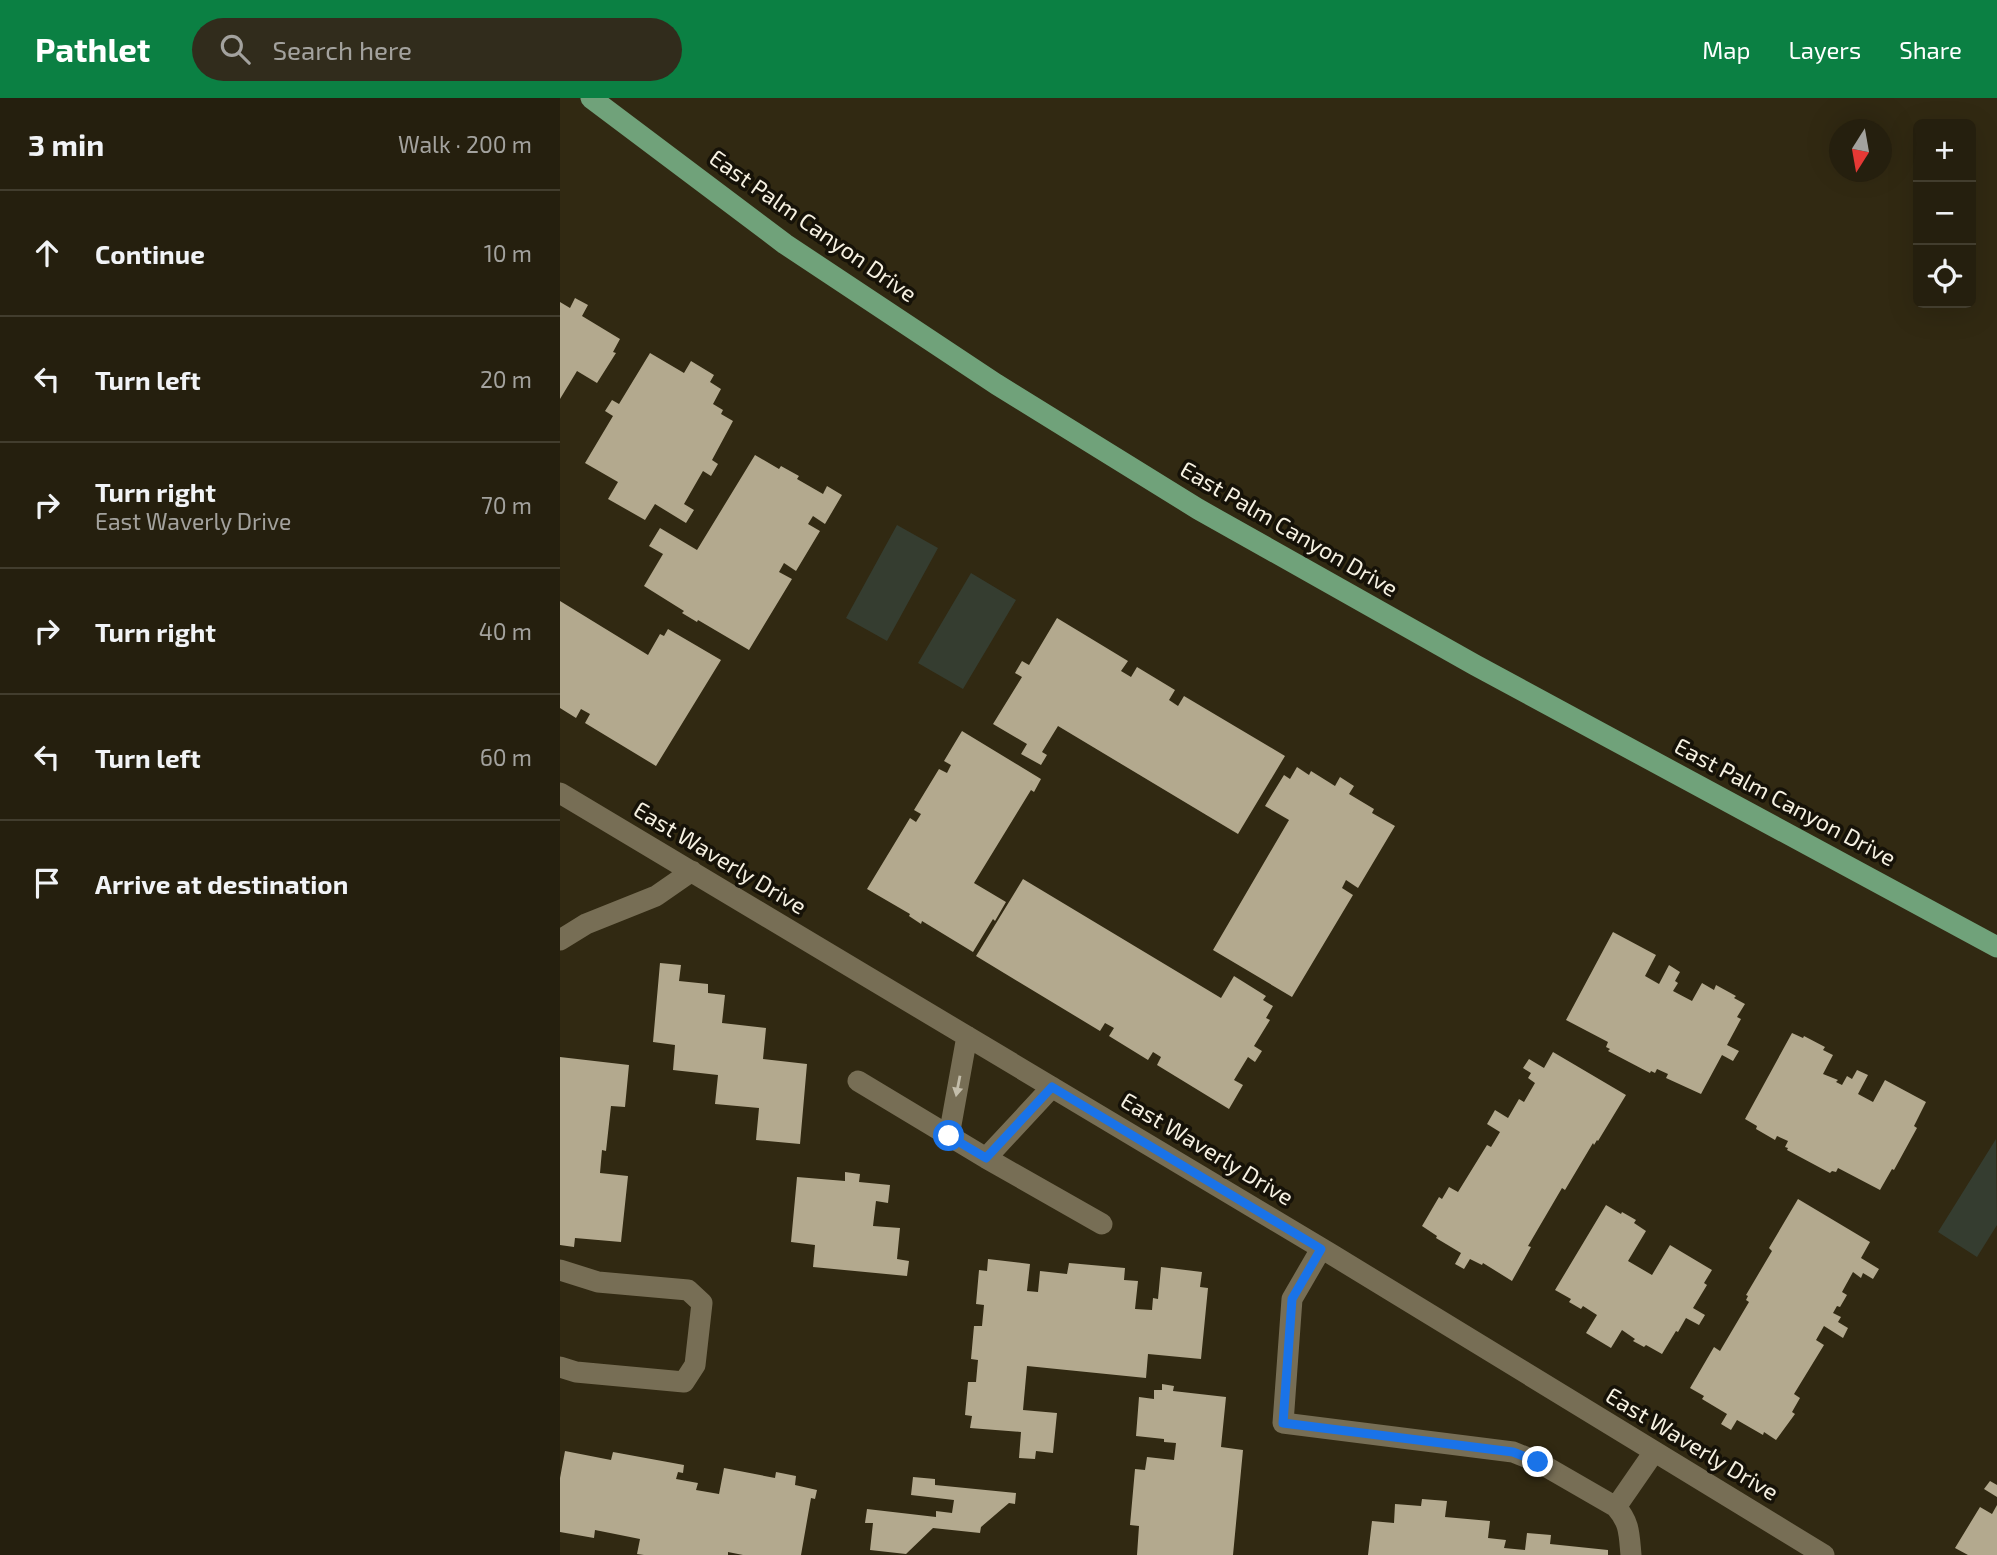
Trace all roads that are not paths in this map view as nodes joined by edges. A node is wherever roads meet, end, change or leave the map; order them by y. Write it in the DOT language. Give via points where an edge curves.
graph roads {
  1 [pos="591,98"];
  2 [pos="560,793"];
  3 [pos="692,871"];
  4 [pos="560,940"];
  5 [pos="1997,947"];
  6 [pos="967,1036"];
  7 [pos="858,1081"];
  8 [pos="1052,1087"];
  9 [pos="949,1136"];
  10 [pos="986,1158"];
  11 [pos="1102,1224"];
  12 [pos="1321,1249"];
  13 [pos="560,1270"];
  14 [pos="560,1367"];
  15 [pos="1654,1451"];
  16 [pos="1616,1507"];
  17 [pos="1631,1555"];
  18 [pos="1824,1555"];
  1 -- 5 [label="main road, East Palm Canyon Drive" via="785,244 996,384 1198,509 1475,665"];
  2 -- 3 [label="street, East Waverly Drive"];
  3 -- 4 [label="street" via="656,896 586,924"];
  3 -- 6 [label="street, East Waverly Drive"];
  6 -- 8 [label="street, East Waverly Drive"];
  6 -- 9 [label="street, one-way"];
  7 -- 9 [label="street"];
  8 -- 10 [label="street"];
  8 -- 12 [label="street, East Waverly Drive"];
  9 -- 10 [label="street"];
  10 -- 11 [label="street"];
  12 -- 15 [label="street, East Waverly Drive"];
  12 -- 16 [label="street" via="1292,1299 1283,1423 1513,1452"];
  13 -- 14 [label="street" via="597,1282 688,1290 702,1303 695,1365 684,1382"];
  15 -- 16 [label="street"];
  15 -- 18 [label="street, East Waverly Drive"];
  16 -- 17 [label="street" via="1628,1525"];
}
